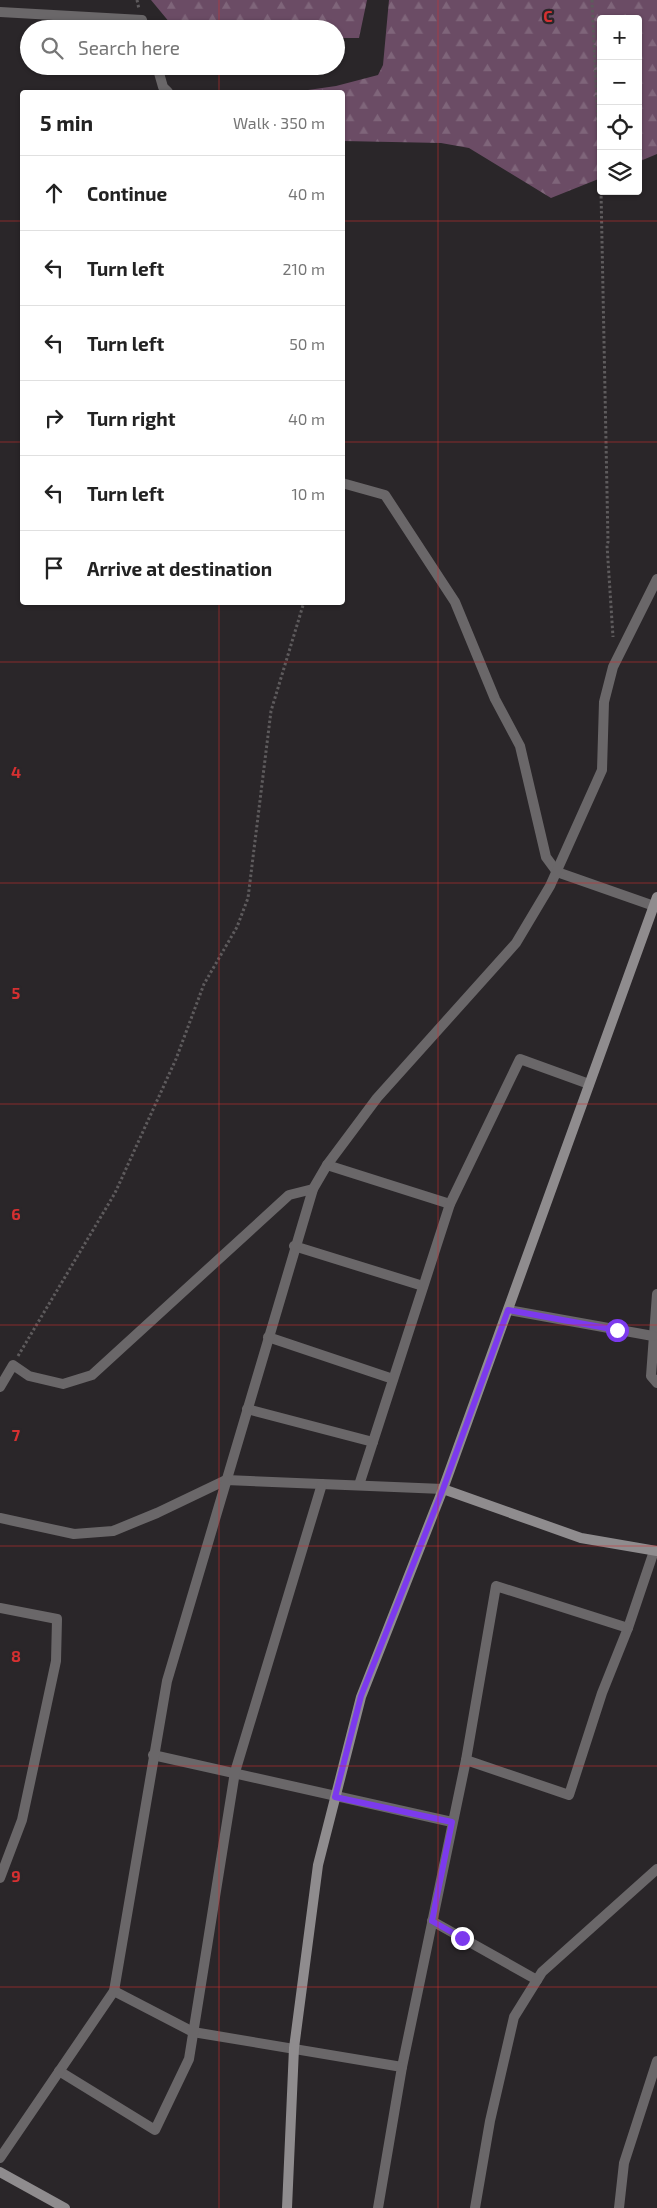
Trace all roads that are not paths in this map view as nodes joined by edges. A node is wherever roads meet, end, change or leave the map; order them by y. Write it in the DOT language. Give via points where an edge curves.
graph roads {
  1 [pos="0,12"];
  2 [pos="142,20"];
  3 [pos="160,75"];
  4 [pos="166,90"];
  5 [pos="345,484"];
  6 [pos="657,579"];
  7 [pos="558,872"];
  8 [pos="656,904"];
  9 [pos="589,1084"];
  10 [pos="327,1164"];
  11 [pos="313,1189"];
  12 [pos="450,1204"];
  13 [pos="294,1246"];
  14 [pos="423,1286"];
  15 [pos="657,1294"];
  16 [pos="508,1310"];
  17 [pos="653,1336"];
  18 [pos="268,1337"];
  19 [pos="393,1379"];
  20 [pos="657,1382"];
  21 [pos="0,1387"];
  22 [pos="247,1409"];
  23 [pos="373,1442"];
  24 [pos="226,1480"];
  25 [pos="322,1484"];
  26 [pos="358,1485"];
  27 [pos="443,1489"];
  28 [pos="0,1518"];
  29 [pos="656,1551"];
  30 [pos="0,1608"];
  31 [pos="628,1628"];
  32 [pos="153,1755"];
  33 [pos="466,1760"];
  34 [pos="235,1772"];
  35 [pos="335,1797"];
  36 [pos="452,1822"];
  37 [pos="657,1869"];
  38 [pos="0,1878"];
  39 [pos="432,1921"];
  40 [pos="537,1980"];
  41 [pos="114,1991"];
  42 [pos="193,2032"];
  43 [pos="294,2048"];
  44 [pos="657,2061"];
  45 [pos="402,2067"];
  46 [pos="59,2071"];
  47 [pos="0,2158"];
  48 [pos="0,2172"];
  49 [pos="65,2208"];
  50 [pos="287,2208"];
  51 [pos="378,2208"];
  52 [pos="475,2208"];
  53 [pos="619,2208"];
  1 -- 2 [label="street"];
  3 -- 4 [label="street"];
  5 -- 7 [label="street" via="385,495 456,602 495,699 520,746 546,857"];
  6 -- 7 [label="street" via="613,667 604,702 602,770"];
  7 -- 8 [label="street"];
  7 -- 10 [label="street" via="516,943 376,1098"];
  8 -- 9 [label="street"];
  9 -- 12 [label="street" via="520,1059"];
  9 -- 16 [label="street"];
  10 -- 11 [label="street"];
  10 -- 12 [label="street"];
  11 -- 13 [label="street"];
  11 -- 21 [label="street" via="289,1195 92,1375 63,1384 29,1376 13,1365"];
  12 -- 14 [label="street"];
  13 -- 14 [label="street"];
  13 -- 18 [label="street"];
  14 -- 19 [label="street"];
  15 -- 17 [label="street"];
  16 -- 17 [label="street"];
  16 -- 27 [label="street"];
  17 -- 20 [label="street" via="651,1376"];
  18 -- 19 [label="street"];
  18 -- 22 [label="street"];
  19 -- 23 [label="street"];
  22 -- 23 [label="street"];
  22 -- 24 [label="street"];
  23 -- 26 [label="street"];
  24 -- 25 [label="street"];
  24 -- 28 [label="street" via="113,1531 74,1534"];
  24 -- 32 [label="street" via="167,1681"];
  25 -- 26 [label="street"];
  25 -- 34 [label="street"];
  26 -- 27 [label="street"];
  27 -- 29 [label="street" via="581,1538"];
  27 -- 35 [label="street" via="361,1696"];
  29 -- 31 [label="street"];
  30 -- 38 [label="street" via="57,1619 56,1661 22,1820"];
  31 -- 33 [label="street" via="602,1693 569,1795"];
  31 -- 33 [label="street" via="496,1586"];
  32 -- 34 [label="street"];
  32 -- 41 [label="street"];
  33 -- 36 [label="street"];
  34 -- 35 [label="street"];
  34 -- 42 [label="street"];
  35 -- 36 [label="street"];
  35 -- 43 [label="street" via="318,1864"];
  36 -- 39 [label="street"];
  37 -- 40 [label="street"];
  39 -- 40 [label="street"];
  39 -- 45 [label="street"];
  40 -- 52 [label="street" via="514,2017 490,2122"];
  41 -- 42 [label="street"];
  41 -- 46 [label="street"];
  42 -- 43 [label="street"];
  42 -- 46 [label="street" via="189,2059 154,2130"];
  43 -- 45 [label="street"];
  43 -- 50 [label="street"];
  44 -- 53 [label="street" via="624,2163"];
  45 -- 51 [label="street"];
  46 -- 47 [label="street"];
  48 -- 49 [label="street"];
}
